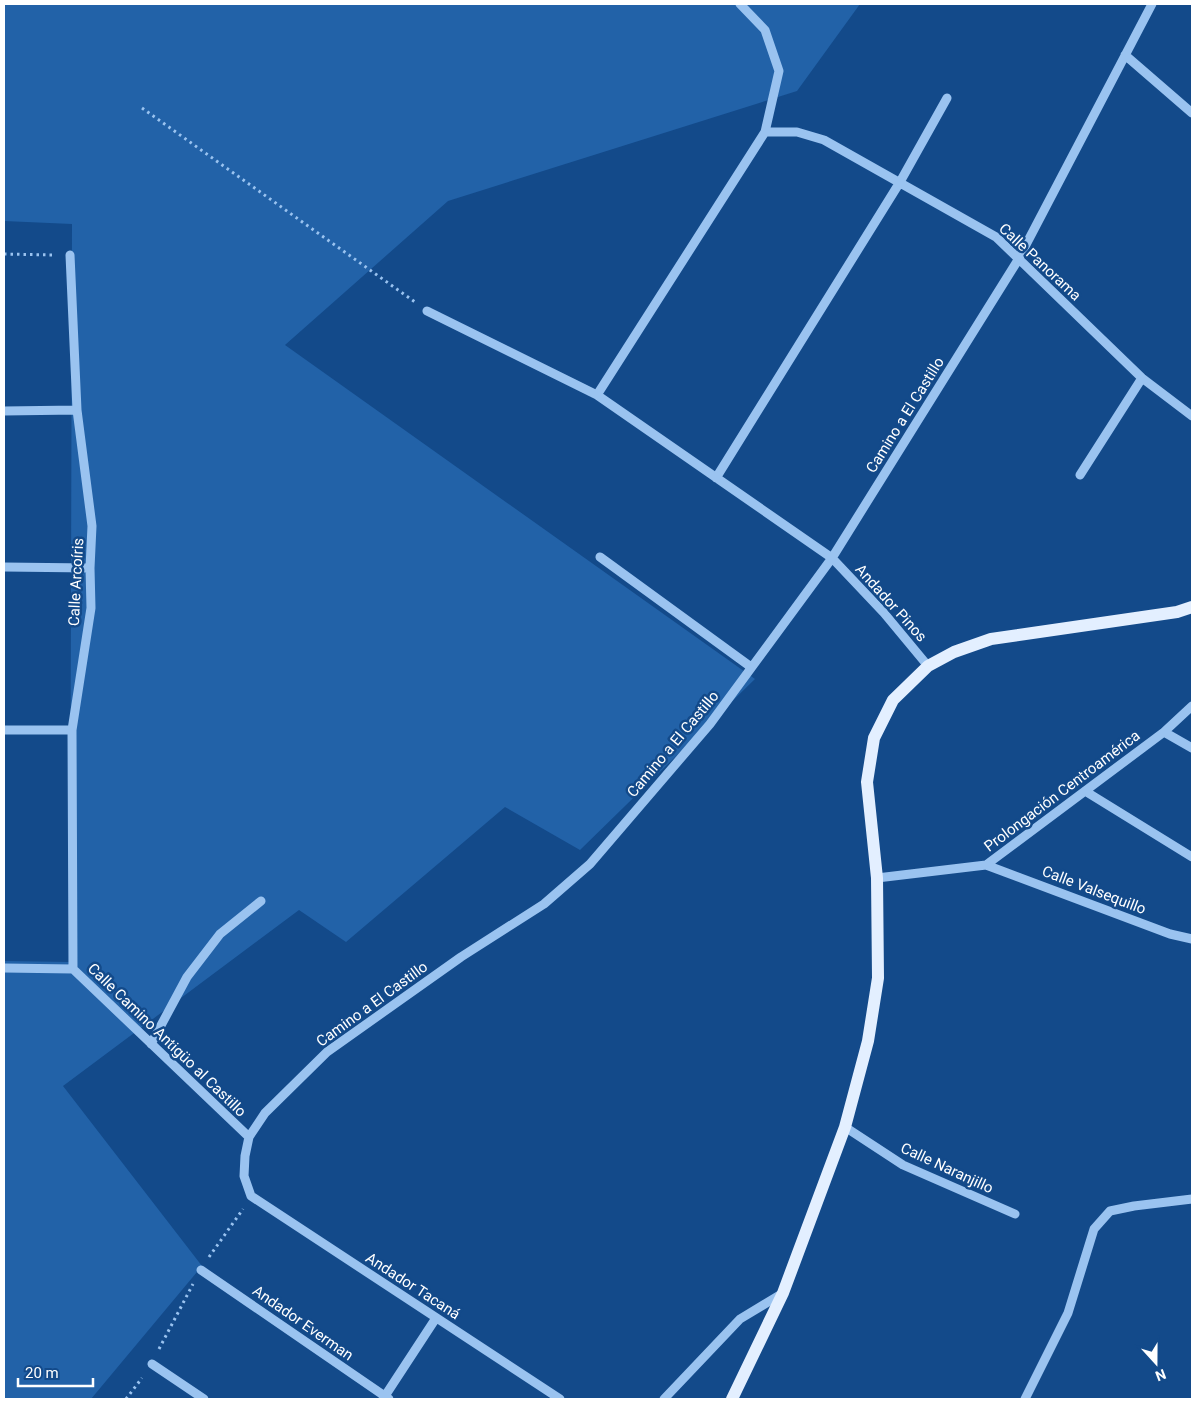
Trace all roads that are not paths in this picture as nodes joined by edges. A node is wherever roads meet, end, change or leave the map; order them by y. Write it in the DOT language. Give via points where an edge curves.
graph roads {
  1 [pos="740,4"];
  2 [pos="1152,4"];
  3 [pos="1125,55"];
  4 [pos="947,98"];
  5 [pos="1192,113"];
  6 [pos="765,132"];
  7 [pos="900,182"];
  8 [pos="70,255"];
  9 [pos="1018,260"];
  10 [pos="427,311"];
  11 [pos="1142,378"];
  12 [pos="597,395"];
  13 [pos="77,410"];
  14 [pos="4,411"];
  15 [pos="1192,416"];
  16 [pos="1080,475"];
  17 [pos="716,478"];
  18 [pos="600,557"];
  19 [pos="832,558"];
  20 [pos="4,566"];
  21 [pos="90,568"];
  22 [pos="1192,608"];
  23 [pos="928,666"];
  24 [pos="751,667"];
  25 [pos="1192,706"];
  26 [pos="4,730"];
  27 [pos="72,730"];
  28 [pos="1164,732"];
  29 [pos="1192,748"];
  30 [pos="1085,791"];
  31 [pos="1192,857"];
  32 [pos="986,865"];
  33 [pos="877,878"];
  34 [pos="261,901"];
  35 [pos="1192,939"];
  36 [pos="4,968"];
  37 [pos="73,970"];
  38 [pos="151,1044"];
  39 [pos="845,1127"];
  40 [pos="249,1137"];
  41 [pos="251,1196"];
  42 [pos="1192,1199"];
  43 [pos="1015,1214"];
  44 [pos="201,1270"];
  45 [pos="783,1293"];
  46 [pos="436,1318"];
  47 [pos="152,1364"];
  48 [pos="386,1398"];
  49 [pos="204,1399"];
  50 [pos="560,1399"];
  51 [pos="664,1399"];
  52 [pos="732,1399"];
  53 [pos="1025,1399"];
  1 -- 6 [label="street" via="765,30 779,71"];
  2 -- 3 [label="street, Camino a El Castillo"];
  3 -- 5 [label="street"];
  3 -- 9 [label="street, Camino a El Castillo"];
  4 -- 7 [label="street"];
  6 -- 7 [label="street, Calle Panorama" via="797,132 824,140"];
  6 -- 12 [label="street"];
  7 -- 9 [label="street, Calle Panorama" via="996,237"];
  7 -- 17 [label="street"];
  8 -- 13 [label="street, Calle Arcoíris"];
  9 -- 11 [label="street, Calle Panorama"];
  9 -- 19 [label="street, Camino a El Castillo"];
  10 -- 12 [label="street, Andador Pinos"];
  11 -- 15 [label="street, Calle Panorama"];
  11 -- 16 [label="street"];
  12 -- 17 [label="street, Andador Pinos"];
  13 -- 14 [label="street"];
  13 -- 21 [label="street, Calle Arcoíris" via="92,526"];
  17 -- 19 [label="street, Andador Pinos"];
  18 -- 24 [label="street"];
  19 -- 23 [label="street, Andador Pinos"];
  19 -- 24 [label="street, Camino a El Castillo"];
  20 -- 21 [label="street"];
  21 -- 27 [label="street, Calle Arcoíris" via="91,608"];
  22 -- 23 [label="main road" via="991,639 954,652"];
  23 -- 33 [label="main road" via="893,700 874,738 867,782"];
  24 -- 40 [label="street, Camino a El Castillo" via="710,724 590,864 544,904 461,957 327,1052 265,1113"];
  25 -- 28 [label="street, Prolongación Centroamérica"];
  26 -- 27 [label="street"];
  27 -- 37 [label="street, Calle Arcoíris"];
  28 -- 29 [label="street"];
  28 -- 30 [label="street, Prolongación Centroamérica"];
  30 -- 31 [label="street"];
  30 -- 32 [label="street, Prolongación Centroamérica"];
  32 -- 33 [label="street, Prolongación Centroamérica"];
  32 -- 35 [label="street, Calle Valsequillo" via="1170,934"];
  33 -- 39 [label="main road" via="878,978 868,1040"];
  34 -- 38 [label="street" via="220,934 187,977"];
  36 -- 37 [label="street, Calle Camino Antigüo al Castillo"];
  37 -- 38 [label="street, Calle Camino Antigüo al Castillo"];
  38 -- 40 [label="street, Calle Camino Antigüo al Castillo"];
  39 -- 43 [label="street, Calle Naranjillo" via="903,1165"];
  39 -- 45 [label="main road"];
  40 -- 41 [label="street, Camino a El Castillo" via="244,1176"];
  41 -- 46 [label="street, Andador Tacaná"];
  42 -- 53 [label="street" via="1110,1212 1094,1229 1068,1312"];
  44 -- 48 [label="street, Andador Everman"];
  45 -- 51 [label="street" via="740,1320"];
  45 -- 52 [label="main road"];
  46 -- 48 [label="street"];
  46 -- 50 [label="street, Andador Tacaná"];
  47 -- 49 [label="street"];
}
